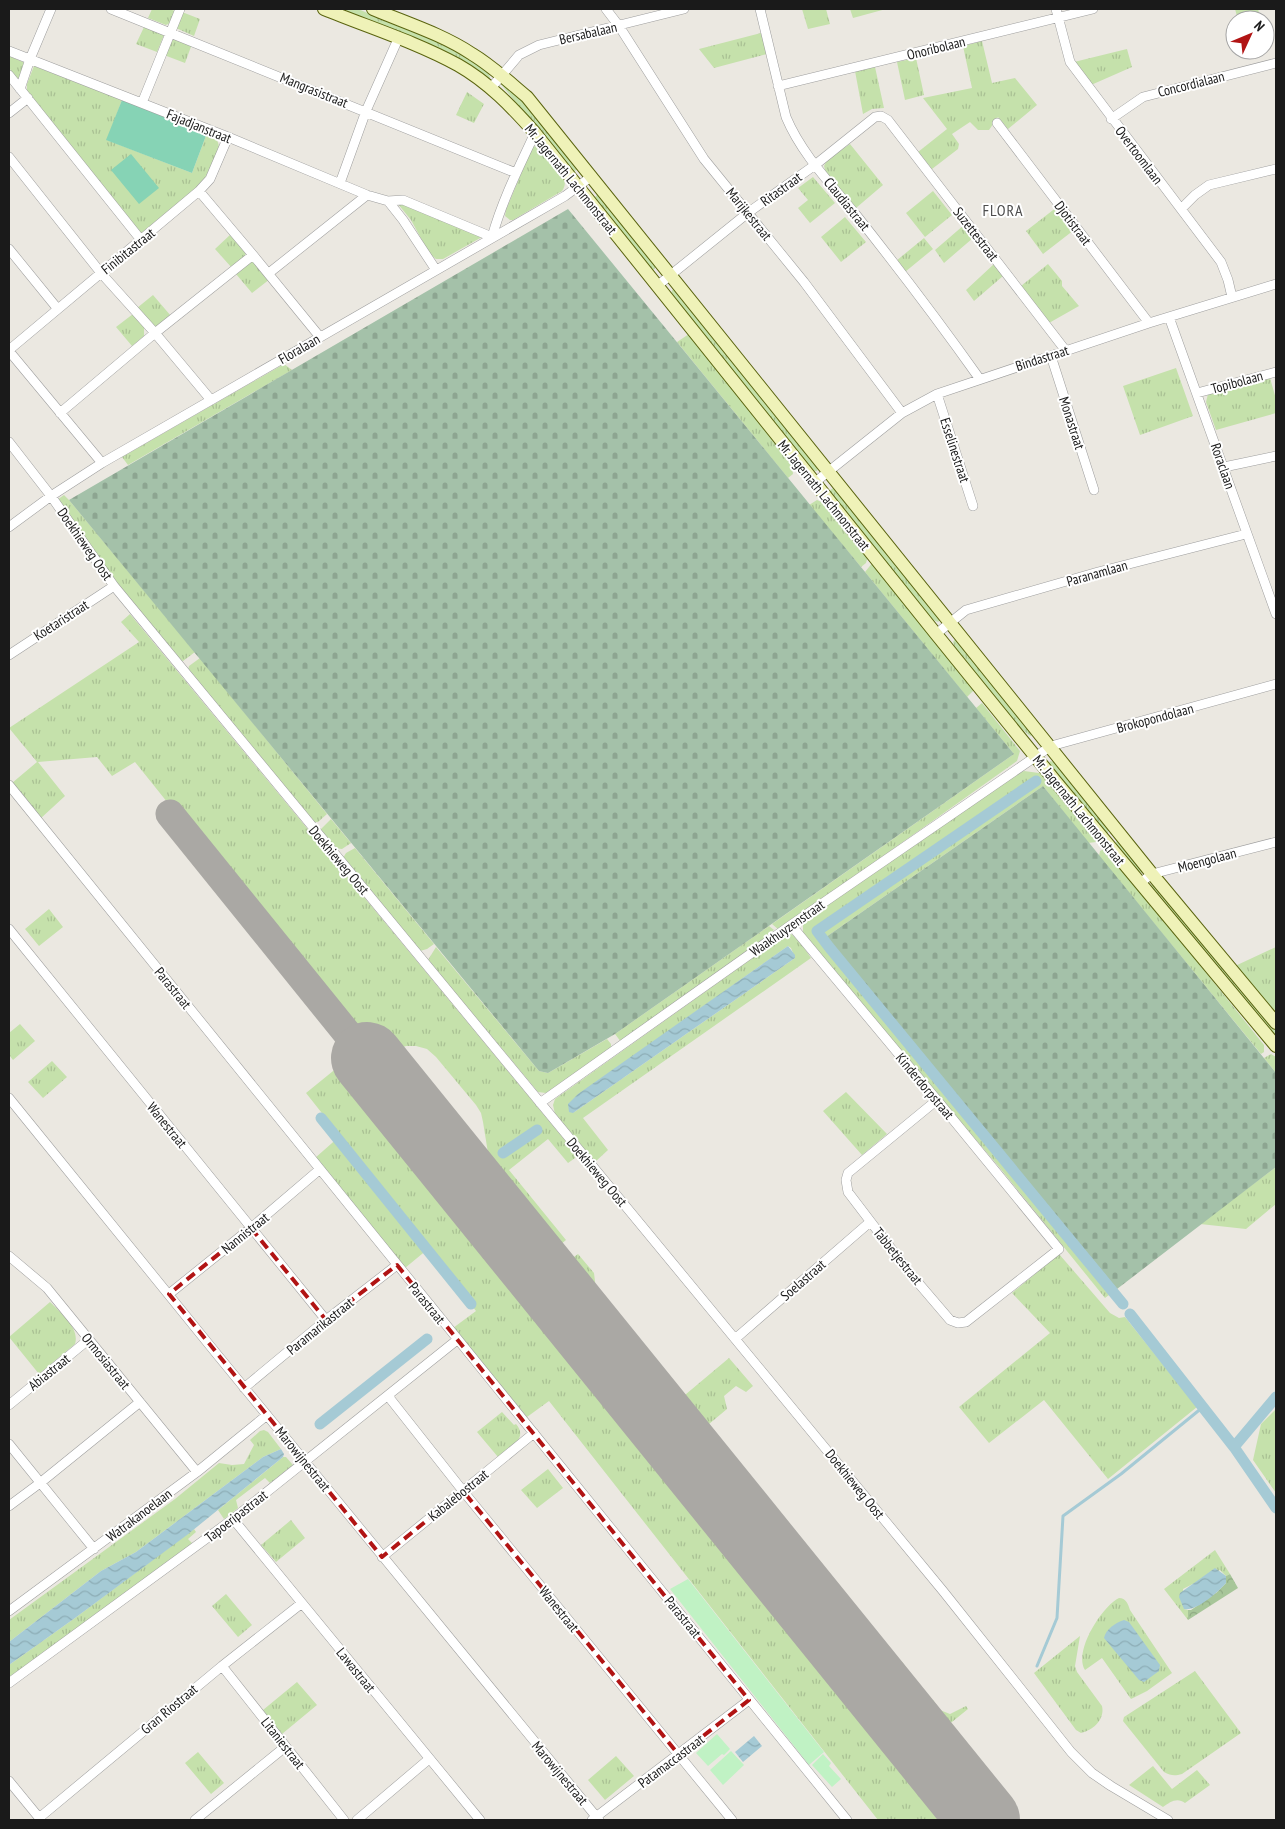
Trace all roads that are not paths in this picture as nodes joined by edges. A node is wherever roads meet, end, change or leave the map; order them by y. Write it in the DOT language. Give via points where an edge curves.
graph roads {
  1 [pos="51,9"];
  2 [pos="111,9"];
  3 [pos="180,9"];
  4 [pos="324,9"];
  5 [pos="373,9"];
  6 [pos="606,9"];
  7 [pos="684,9"];
  8 [pos="760,9"];
  9 [pos="1092,9"];
  10 [pos="1057,13"];
  11 [pos="619,26"];
  12 [pos="170,33"];
  13 [pos="398,39"];
  14 [pos="9,51"];
  15 [pos="30,59"];
  16 [pos="1276,63"];
  17 [pos="9,75"];
  18 [pos="502,75"];
  19 [pos="778,86"];
  20 [pos="491,88"];
  21 [pos="20,89"];
  22 [pos="28,98"];
  23 [pos="142,103"];
  24 [pos="366,111"];
  25 [pos="9,113"];
  26 [pos="884,117"];
  27 [pos="1111,118"];
  28 [pos="997,123"];
  29 [pos="535,133"];
  30 [pos="228,137"];
  31 [pos="9,157"];
  32 [pos="815,164"];
  33 [pos="1276,169"];
  34 [pos="516,173"];
  35 [pos="592,176"];
  36 [pos="340,183"];
  37 [pos="578,187"];
  38 [pos="199,191"];
  39 [pos="367,195"];
  40 [pos="388,200"];
  41 [pos="1180,209"];
  42 [pos="749,212"];
  43 [pos="492,238"];
  44 [pos="141,240"];
  45 [pos="9,249"];
  46 [pos="253,254"];
  47 [pos="436,270"];
  48 [pos="101,272"];
  49 [pos="269,273"];
  50 [pos="671,275"];
  51 [pos="1276,284"];
  52 [pos="657,286"];
  53 [pos="1232,297"];
  54 [pos="57,308"];
  55 [pos="1169,317"];
  56 [pos="1149,323"];
  57 [pos="155,332"];
  58 [pos="320,336"];
  59 [pos="9,350"];
  60 [pos="1066,350"];
  61 [pos="1051,356"];
  62 [pos="1276,372"];
  63 [pos="979,378"];
  64 [pos="1198,393"];
  65 [pos="937,394"];
  66 [pos="211,400"];
  67 [pos="902,412"];
  68 [pos="60,413"];
  69 [pos="9,442"];
  70 [pos="1276,456"];
  71 [pos="102,463"];
  72 [pos="1224,468"];
  73 [pos="828,471"];
  74 [pos="814,483"];
  75 [pos="1094,490"];
  76 [pos="51,496"];
  77 [pos="973,506"];
  78 [pos="9,527"];
  79 [pos="1246,534"];
  80 [pos="114,586"];
  81 [pos="1276,614"];
  82 [pos="951,622"];
  83 [pos="936,634"];
  84 [pos="9,655"];
  85 [pos="1276,684"];
  86 [pos="1050,746"];
  87 [pos="1035,756"];
  88 [pos="9,785"];
  89 [pos="1276,842"];
  90 [pos="1152,874"];
  91 [pos="1140,883"];
  92 [pos="790,925"];
  93 [pos="9,929"];
  94 [pos="1276,1023"];
  95 [pos="1275,1043"];
  96 [pos="9,1098"];
  97 [pos="937,1100"];
  98 [pos="540,1103"];
  99 [pos="319,1170"];
  100 [pos="870,1222"];
  101 [pos="251,1228"];
  102 [pos="1059,1249"];
  103 [pos="9,1256"];
  104 [pos="397,1265"];
  105 [pos="169,1294"];
  106 [pos="326,1320"];
  107 [pos="735,1339"];
  108 [pos="88,1340"];
  109 [pos="457,1340"];
  110 [pos="244,1388"];
  111 [pos="388,1396"];
  112 [pos="140,1402"];
  113 [pos="9,1405"];
  114 [pos="267,1415"];
  115 [pos="534,1433"];
  116 [pos="9,1444"];
  117 [pos="305,1461"];
  118 [pos="197,1472"];
  119 [pos="40,1483"];
  120 [pos="463,1491"];
  121 [pos="9,1506"];
  122 [pos="233,1519"];
  123 [pos="94,1549"];
  124 [pos="382,1557"];
  125 [pos="302,1603"];
  126 [pos="9,1611"];
  127 [pos="222,1666"];
  128 [pos="9,1683"];
  129 [pos="749,1700"];
  130 [pos="285,1747"];
  131 [pos="679,1755"];
  132 [pos="429,1759"];
  133 [pos="9,1781"];
  134 [pos="40,1819"];
  135 [pos="596,1819"];
  136 [pos="195,1820"];
  137 [pos="344,1820"];
  138 [pos="357,1820"];
  139 [pos="480,1820"];
  140 [pos="732,1820"];
  141 [pos="847,1820"];
  142 [pos="1168,1820"];
  1 -- 15 [label="street"];
  2 -- 12 [label="street, Mangrasistraat"];
  3 -- 12 [label="street"];
  4 -- 13 [label="main road, Mr. Jagernath Lachmonstraat"];
  5 -- 18 [label="main road, Mr. Jagernath Lachmonstraat" via="471,53"];
  6 -- 11 [label="street, Marijkestraat"];
  7 -- 11 [label="street, Bersabalaan"];
  8 -- 19 [label="street, Claudiastraat"];
  9 -- 10 [label="street, Onoribolaan"];
  10 -- 19 [label="street, Onoribolaan"];
  10 -- 27 [label="street, Overtoomlaan" via="1070,62"];
  11 -- 18 [label="street, Bersabalaan" via="538,45 519,55"];
  11 -- 42 [label="street, Marijkestraat" via="704,159"];
  12 -- 23 [label="street"];
  12 -- 24 [label="street, Mangrasistraat"];
  13 -- 20 [label="main road, Mr. Jagernath Lachmonstraat" via="458,65"];
  13 -- 24 [label="street"];
  14 -- 15 [label="street, Fajadjanstraat"];
  15 -- 21 [label="street"];
  15 -- 23 [label="street, Fajadjanstraat"];
  16 -- 27 [label="street, Concordialaan" via="1143,97"];
  17 -- 21 [label="street"];
  18 -- 20 [label="street, Bersabalaan"];
  18 -- 35 [label="main road, Mr. Jagernath Lachmonstraat" via="527,97"];
  19 -- 32 [label="street, Claudiastraat" via="792,132"];
  20 -- 29 [label="main road, Mr. Jagernath Lachmonstraat"];
  21 -- 22 [label="street"];
  22 -- 25 [label="street"];
  22 -- 44 [label="street"];
  23 -- 30 [label="street, Fajadjanstraat"];
  24 -- 34 [label="street, Mangrasistraat"];
  24 -- 36 [label="street"];
  26 -- 32 [label="street, Ritastraat" via="875,117"];
  26 -- 60 [label="street, Suzettestraat"];
  27 -- 41 [label="street, Overtoomlaan"];
  28 -- 56 [label="street, Djotistraat"];
  29 -- 34 [label="street"];
  29 -- 37 [label="main road, Mr. Jagernath Lachmonstraat"];
  30 -- 36 [label="street, Fajadjanstraat"];
  30 -- 38 [label="street, Finibitastraat" via="210,178"];
  31 -- 48 [label="street"];
  32 -- 42 [label="street, Ritastraat"];
  32 -- 63 [label="street, Claudiastraat" via="900,270"];
  33 -- 41 [label="street" via="1209,186"];
  34 -- 43 [label="street"];
  35 -- 37 [label="street, Floralaan"];
  35 -- 50 [label="main road, Mr. Jagernath Lachmonstraat"];
  36 -- 39 [label="street, Fajadjanstraat"];
  37 -- 43 [label="street, Floralaan"];
  37 -- 52 [label="main road, Mr. Jagernath Lachmonstraat"];
  38 -- 44 [label="street, Finibitastraat"];
  38 -- 46 [label="street"];
  39 -- 40 [label="street, Fajadjanstraat"];
  39 -- 49 [label="street"];
  40 -- 43 [label="street, Fajadjanstraat" via="403,200"];
  40 -- 47 [label="street"];
  41 -- 53 [label="street, Overtoomlaan" via="1221,262"];
  42 -- 50 [label="street, Ritastraat"];
  42 -- 67 [label="street, Marijkestraat"];
  43 -- 47 [label="street, Floralaan"];
  44 -- 48 [label="street, Finibitastraat"];
  45 -- 54 [label="street"];
  46 -- 49 [label="street"];
  46 -- 57 [label="street"];
  47 -- 58 [label="street, Floralaan"];
  48 -- 54 [label="street, Finibitastraat"];
  48 -- 57 [label="street"];
  49 -- 58 [label="street"];
  50 -- 52 [label="street, Ritastraat"];
  50 -- 73 [label="main road, Mr. Jagernath Lachmonstraat"];
  51 -- 53 [label="street, Bindastraat"];
  52 -- 74 [label="main road, Mr. Jagernath Lachmonstraat"];
  53 -- 55 [label="street, Bindastraat"];
  54 -- 59 [label="street, Finibitastraat"];
  55 -- 56 [label="street, Bindastraat"];
  55 -- 64 [label="street, Roraclaan"];
  56 -- 60 [label="street, Bindastraat"];
  57 -- 66 [label="street"];
  57 -- 68 [label="street"];
  58 -- 66 [label="street, Floralaan"];
  59 -- 68 [label="street"];
  60 -- 61 [label="street, Bindastraat"];
  61 -- 63 [label="street, Bindastraat"];
  61 -- 75 [label="street, Monastraat"];
  62 -- 64 [label="street, Topibolaan"];
  63 -- 65 [label="street, Bindastraat"];
  64 -- 72 [label="street, Roraclaan"];
  65 -- 67 [label="street, Bindastraat"];
  65 -- 77 [label="street, Esselinestraat"];
  66 -- 71 [label="street, Floralaan"];
  67 -- 73 [label="street, Bindastraat"];
  68 -- 71 [label="street"];
  69 -- 76 [label="street, Doekhieweg Oost"];
  70 -- 72 [label="street"];
  71 -- 76 [label="street, Floralaan"];
  72 -- 79 [label="street, Roraclaan"];
  73 -- 74 [label="street, Bindastraat"];
  73 -- 82 [label="main road, Mr. Jagernath Lachmonstraat"];
  74 -- 83 [label="main road, Mr. Jagernath Lachmonstraat"];
  76 -- 78 [label="street, Floralaan"];
  76 -- 80 [label="street, Doekhieweg Oost"];
  79 -- 81 [label="street, Roraclaan"];
  79 -- 82 [label="street, Paranamlaan" via="966,610"];
  80 -- 84 [label="street, Koetaristraat"];
  80 -- 98 [label="street, Doekhieweg Oost"];
  82 -- 83 [label="street, Paranamlaan"];
  82 -- 86 [label="main road, Mr. Jagernath Lachmonstraat"];
  83 -- 87 [label="main road, Mr. Jagernath Lachmonstraat"];
  85 -- 86 [label="street, Brokopondolaan"];
  86 -- 87 [label="street, Brokopondolaan"];
  86 -- 90 [label="main road, Mr. Jagernath Lachmonstraat"];
  87 -- 91 [label="main road, Mr. Jagernath Lachmonstraat"];
  87 -- 92 [label="street, Waakhuyzenstraat"];
  88 -- 99 [label="street, Parastraat"];
  89 -- 90 [label="street, Moengolaan"];
  90 -- 91 [label="street, Moengolaan"];
  90 -- 94 [label="main road, Mr. Jagernath Lachmonstraat"];
  91 -- 95 [label="main road, Mr. Jagernath Lachmonstraat"];
  92 -- 97 [label="street, Kinderdorpstraat"];
  92 -- 98 [label="street, Waakhuyzenstraat"];
  93 -- 101 [label="street, Wanestraat"];
  96 -- 105 [label="street, Marowijnestraat"];
  97 -- 100 [label="street, Tabbetjestraat" via="848,1173 848,1192"];
  97 -- 102 [label="street, Kinderdorpstraat"];
  98 -- 107 [label="street, Doekhieweg Oost"];
  99 -- 101 [label="street, Nannistraat"];
  99 -- 104 [label="street, Parastraat"];
  100 -- 102 [label="street, Tabbetjestraat" via="950,1320 958,1323 966,1322"];
  100 -- 107 [label="street, Soelastraat"];
  101 -- 105 [label="street, Nannistraat"];
  101 -- 106 [label="street, Wanestraat"];
  103 -- 108 [label="street, Ormosiastraat" via="47,1288"];
  104 -- 106 [label="street, Paramarikastraat"];
  104 -- 109 [label="street, Parastraat"];
  105 -- 110 [label="street, Marowijnestraat"];
  106 -- 110 [label="street, Paramarikastraat"];
  107 -- 142 [label="street, Doekhieweg Oost" via="943,1591 1070,1752 1111,1786"];
  108 -- 112 [label="street, Ormosiastraat"];
  108 -- 113 [label="street, Abiastraat"];
  109 -- 111 [label="street, Tapoeripastraat"];
  109 -- 115 [label="street, Parastraat"];
  110 -- 114 [label="street, Marowijnestraat"];
  111 -- 117 [label="street, Tapoeripastraat"];
  111 -- 120 [label="street, Wanestraat"];
  112 -- 118 [label="street, Ormosiastraat"];
  112 -- 119 [label="street"];
  114 -- 117 [label="street, Marowijnestraat"];
  114 -- 118 [label="street, Watrakanoelaan"];
  115 -- 120 [label="street, Kabalebostraat"];
  115 -- 129 [label="street, Parastraat"];
  116 -- 119 [label="street"];
  117 -- 122 [label="street, Tapoeripastraat"];
  117 -- 124 [label="street, Marowijnestraat"];
  118 -- 123 [label="street, Watrakanoelaan"];
  119 -- 121 [label="street"];
  119 -- 123 [label="street"];
  120 -- 124 [label="street, Kabalebostraat"];
  120 -- 131 [label="street, Wanestraat"];
  122 -- 125 [label="street, Lawastraat"];
  122 -- 128 [label="street, Tapoeripastraat"];
  123 -- 126 [label="street, Watrakanoelaan"];
  124 -- 135 [label="street, Marowijnestraat"];
  125 -- 127 [label="street, Gran Riostraat"];
  125 -- 132 [label="street, Lawastraat"];
  127 -- 130 [label="street, Litaniestraat"];
  127 -- 134 [label="street, Gran Riostraat"];
  129 -- 131 [label="street, Patamaccastraat"];
  129 -- 141 [label="street, Parastraat"];
  130 -- 136 [label="street"];
  130 -- 137 [label="street, Litaniestraat"];
  131 -- 135 [label="street, Patamaccastraat"];
  131 -- 140 [label="street, Wanestraat"];
  132 -- 138 [label="street"];
  132 -- 139 [label="street, Lawastraat"];
  133 -- 134 [label="street"];
}
